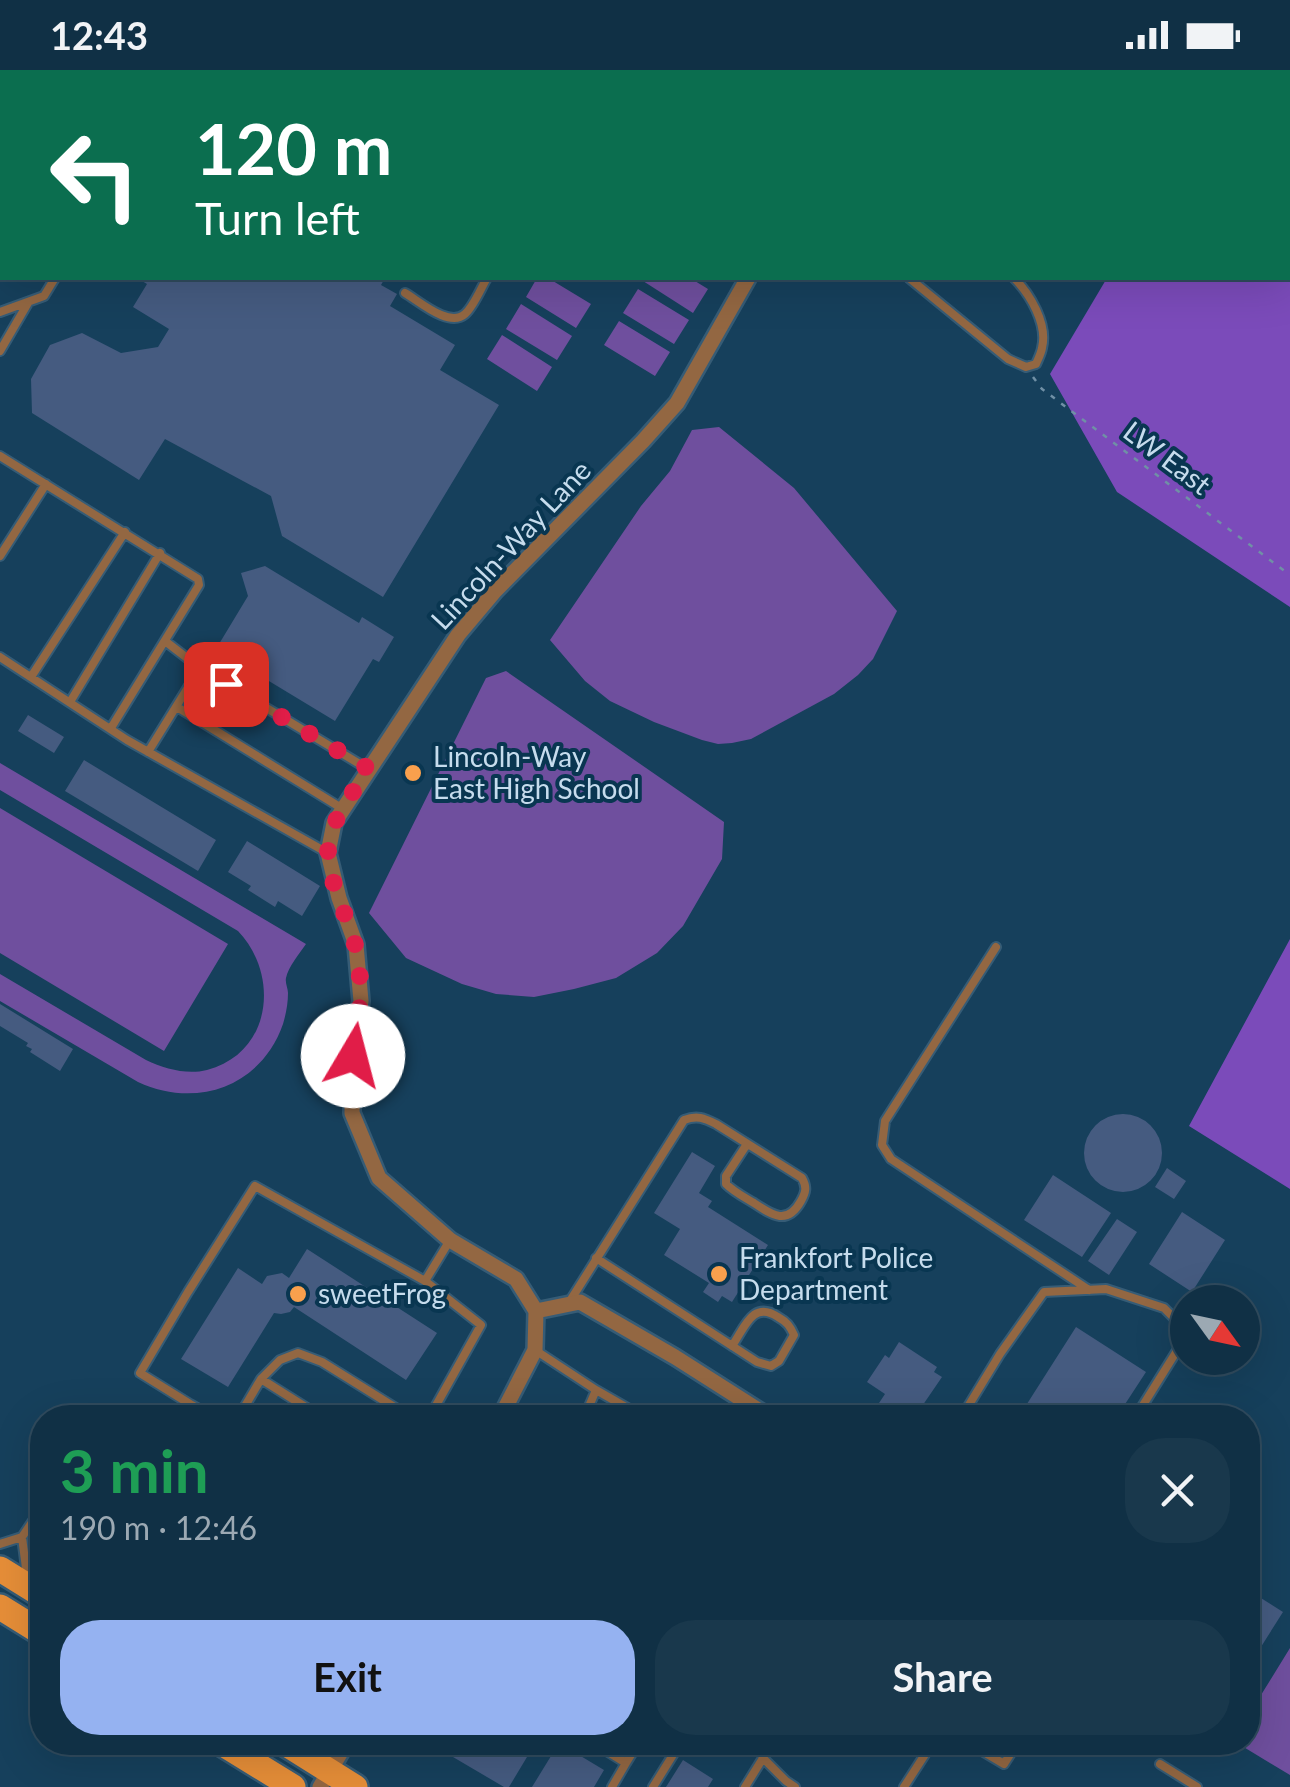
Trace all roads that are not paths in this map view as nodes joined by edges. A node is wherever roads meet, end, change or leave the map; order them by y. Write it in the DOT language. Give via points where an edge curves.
graph roads {
  1 [pos="54,280"];
  2 [pos="486,280"];
  3 [pos="747,280"];
  4 [pos="911,280"];
  5 [pos="1016,280"];
  6 [pos="406,293"];
  7 [pos="29,301"];
  8 [pos="0,312"];
  9 [pos="0,351"];
  10 [pos="2,461"];
  11 [pos="46,484"];
  12 [pos="125,532"];
  13 [pos="160,553"];
  14 [pos="0,556"];
  15 [pos="165,641"];
  16 [pos="0,657"];
  17 [pos="200,668"];
  18 [pos="31,677"];
  19 [pos="70,702"];
  20 [pos="177,707"];
  21 [pos="111,728"];
  22 [pos="148,752"];
  23 [pos="369,769"];
  24 [pos="343,808"];
  25 [pos="328,853"];
  26 [pos="996,947"];
  27 [pos="747,1144"];
  28 [pos="450,1240"];
  29 [pos="596,1258"];
  30 [pos="425,1281"];
  31 [pos="1089,1290"];
  32 [pos="568,1304"];
  33 [pos="536,1311"];
  34 [pos="1170,1314"];
  35 [pos="732,1346"];
  36 [pos="535,1350"];
  37 [pos="1170,1361"];
  38 [pos="261,1378"];
  39 [pos="596,1390"];
  40 [pos="190,1404"];
  41 [pos="245,1405"];
  42 [pos="303,1405"];
  43 [pos="391,1405"];
  44 [pos="436,1405"];
  45 [pos="507,1405"];
  46 [pos="590,1405"];
  47 [pos="622,1405"];
  48 [pos="751,1405"];
  49 [pos="969,1405"];
  50 [pos="1142,1405"];
  51 [pos="30,1525"];
  52 [pos="22,1537"];
  53 [pos="0,1544"];
  54 [pos="0,1569"];
  55 [pos="30,1579"];
  56 [pos="30,1587"];
  57 [pos="0,1607"];
  58 [pos="30,1626"];
  59 [pos="241,1755"];
  60 [pos="297,1755"];
  61 [pos="339,1755"];
  62 [pos="613,1755"];
  63 [pos="631,1755"];
  64 [pos="673,1755"];
  65 [pos="762,1755"];
  66 [pos="925,1755"];
  67 [pos="989,1755"];
  68 [pos="1010,1755"];
  69 [pos="763,1758"];
  70 [pos="626,1763"];
  71 [pos="1160,1764"];
  72 [pos="324,1779"];
  73 [pos="293,1787"];
  74 [pos="355,1787"];
  75 [pos="612,1787"];
  76 [pos="654,1787"];
  77 [pos="746,1787"];
  78 [pos="794,1787"];
  79 [pos="904,1787"];
  80 [pos="1197,1787"];
  1 -- 7 [label="lane" via="44,296"];
  2 -- 6 [label="lane" via="465,314 454,318"];
  3 -- 23 [label="street, Lincoln-Way Lane" via="677,403 495,590"];
  4 -- 5 [label="lane" via="1026,367 1036,364 1044,344 1028,291"];
  7 -- 8 [label="lane"];
  7 -- 9 [label="lane"];
  10 -- 11 [label="lane"];
  11 -- 12 [label="lane"];
  11 -- 14 [label="lane"];
  12 -- 13 [label="lane"];
  12 -- 18 [label="lane"];
  13 -- 15 [label="lane" via="199,585"];
  13 -- 19 [label="lane"];
  15 -- 17 [label="lane"];
  15 -- 21 [label="lane"];
  16 -- 18 [label="lane"];
  17 -- 20 [label="lane"];
  17 -- 23 [label="lane"];
  18 -- 19 [label="lane"];
  19 -- 21 [label="lane"];
  20 -- 22 [label="lane"];
  20 -- 24 [label="lane"];
  21 -- 22 [label="lane"];
  22 -- 25 [label="lane"];
  23 -- 24 [label="street, Lincoln-Way Lane"];
  24 -- 25 [label="street, Lincoln-Way Lane"];
  25 -- 28 [label="street" via="356,945 362,1001 352,1113 379,1178"];
  26 -- 31 [label="lane" via="885,1121 882,1145 891,1160"];
  27 -- 27 [label="lane" via="802,1178 804,1196 788,1216 768,1212 726,1184"];
  27 -- 29 [label="lane" via="704,1118 684,1120"];
  28 -- 30 [label="lane"];
  28 -- 33 [label="street" via="516,1279"];
  29 -- 32 [label="lane"];
  29 -- 35 [label="lane"];
  30 -- 40 [label="lane" via="255,1186 140,1373"];
  30 -- 44 [label="lane" via="481,1325"];
  31 -- 34 [label="lane"];
  31 -- 49 [label="lane" via="1044,1292"];
  32 -- 33 [label="street"];
  32 -- 48 [label="street" via="580,1302"];
  33 -- 36 [label="street"];
  35 -- 35 [label="lane" via="771,1366 794,1335 787,1323 762,1310"];
  36 -- 39 [label="lane"];
  36 -- 45 [label="street"];
  37 -- 50 [label="lane"];
  38 -- 41 [label="lane"];
  38 -- 42 [label="lane"];
  38 -- 43 [label="lane" via="298,1353"];
  39 -- 46 [label="lane"];
  39 -- 47 [label="lane"];
  51 -- 52 [label="lane"];
  52 -- 53 [label="lane"];
  52 -- 55 [label="lane"];
  54 -- 56 [label="main road"];
  57 -- 58 [label="main road"];
  59 -- 73 [label="main road"];
  60 -- 72 [label="main road"];
  61 -- 72 [label="street"];
  62 -- 70 [label="lane"];
  63 -- 70 [label="lane"];
  64 -- 76 [label="lane"];
  65 -- 69 [label="lane"];
  66 -- 79 [label="lane"];
  67 -- 68 [label="lane" via="1004,1764"];
  69 -- 77 [label="lane"];
  69 -- 78 [label="lane"];
  70 -- 75 [label="lane"];
  71 -- 80 [label="lane"];
  72 -- 74 [label="main road"];
}
